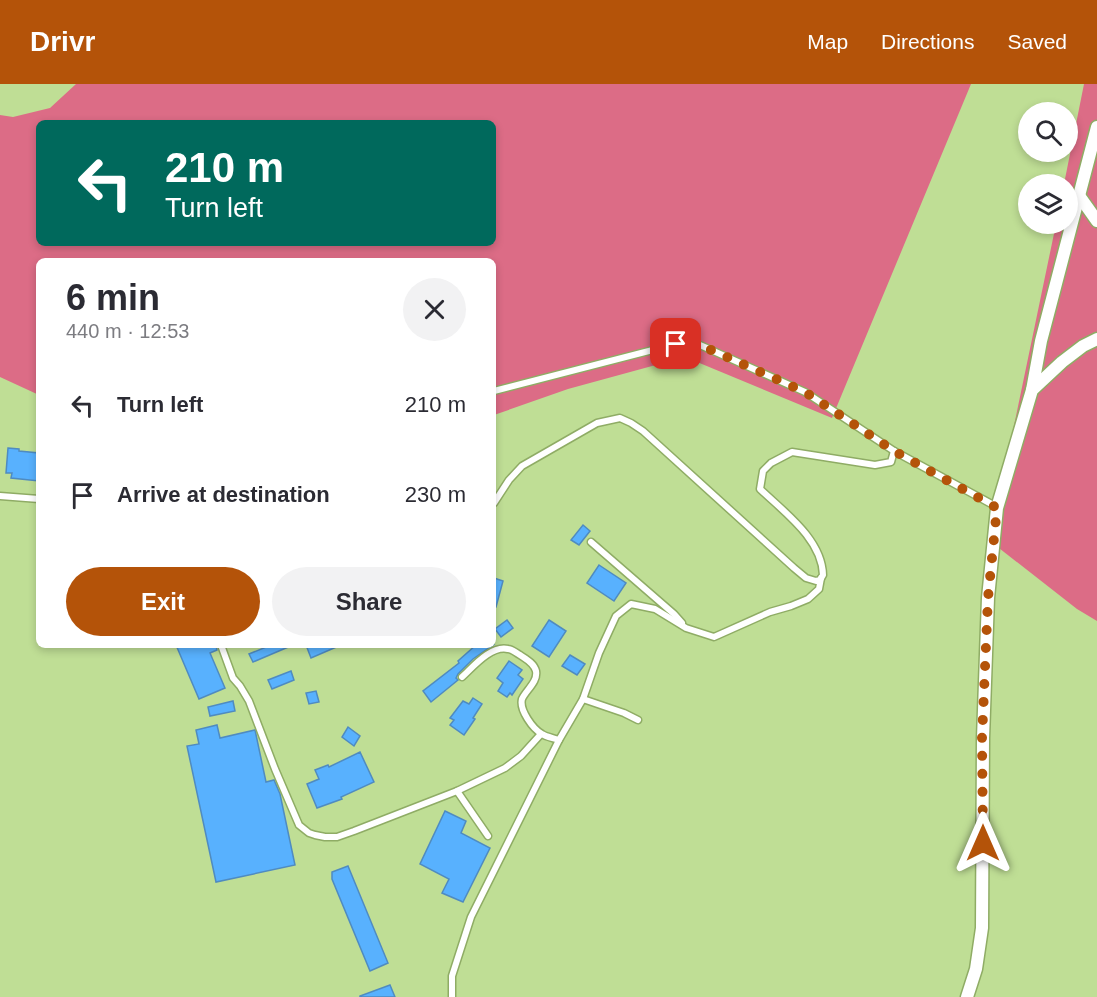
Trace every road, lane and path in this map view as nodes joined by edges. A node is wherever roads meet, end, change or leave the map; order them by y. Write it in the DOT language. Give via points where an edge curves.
graph roads {
  1 [pos="1097,127"];
  2 [pos="1080,197"];
  3 [pos="1097,221"];
  4 [pos="1097,339"];
  5 [pos="496,390"];
  6 [pos="1032,390"];
  7 [pos="894,451"];
  8 [pos="0,496"];
  9 [pos="36,499"];
  10 [pos="496,500"];
  11 [pos="997,508"];
  12 [pos="591,542"];
  13 [pos="821,578"];
  14 [pos="686,628"];
  15 [pos="222,648"];
  16 [pos="462,677"];
  17 [pos="583,699"];
  18 [pos="638,720"];
  19 [pos="541,734"];
  20 [pos="559,740"];
  21 [pos="457,791"];
  22 [pos="488,836"];
  23 [pos="452,997"];
  24 [pos="967,997"];
  1 -- 2 [label="street"];
  2 -- 3 [label="street"];
  2 -- 6 [label="street"];
  4 -- 6 [label="street" via="1062,362"];
  5 -- 7 [label="lane" via="676,344 700,345 805,392"];
  6 -- 11 [label="street"];
  7 -- 11 [label="lane"];
  7 -- 13 [label="lane" via="891,462 874,465 792,452 763,471 760,489 807,535 822,561"];
  8 -- 9 [label="lane"];
  10 -- 13 [label="lane" via="522,466 597,423 620,418 643,431 806,578"];
  11 -- 24 [label="street" via="988,598 982,738 982,928"];
  12 -- 14 [label="lane"];
  13 -- 14 [label="lane" via="819,589 808,599 714,637"];
  14 -- 17 [label="lane" via="655,609 631,604 616,615"];
  15 -- 21 [label="lane" via="233,678 249,701 299,825 309,833 336,837"];
  16 -- 19 [label="lane" via="500,648 531,662 536,675 522,703 527,720"];
  17 -- 18 [label="lane"];
  17 -- 20 [label="lane"];
  19 -- 20 [label="lane"];
  19 -- 21 [label="lane" via="505,768"];
  20 -- 23 [label="lane" via="471,917 452,976"];
  21 -- 22 [label="lane"];
}
